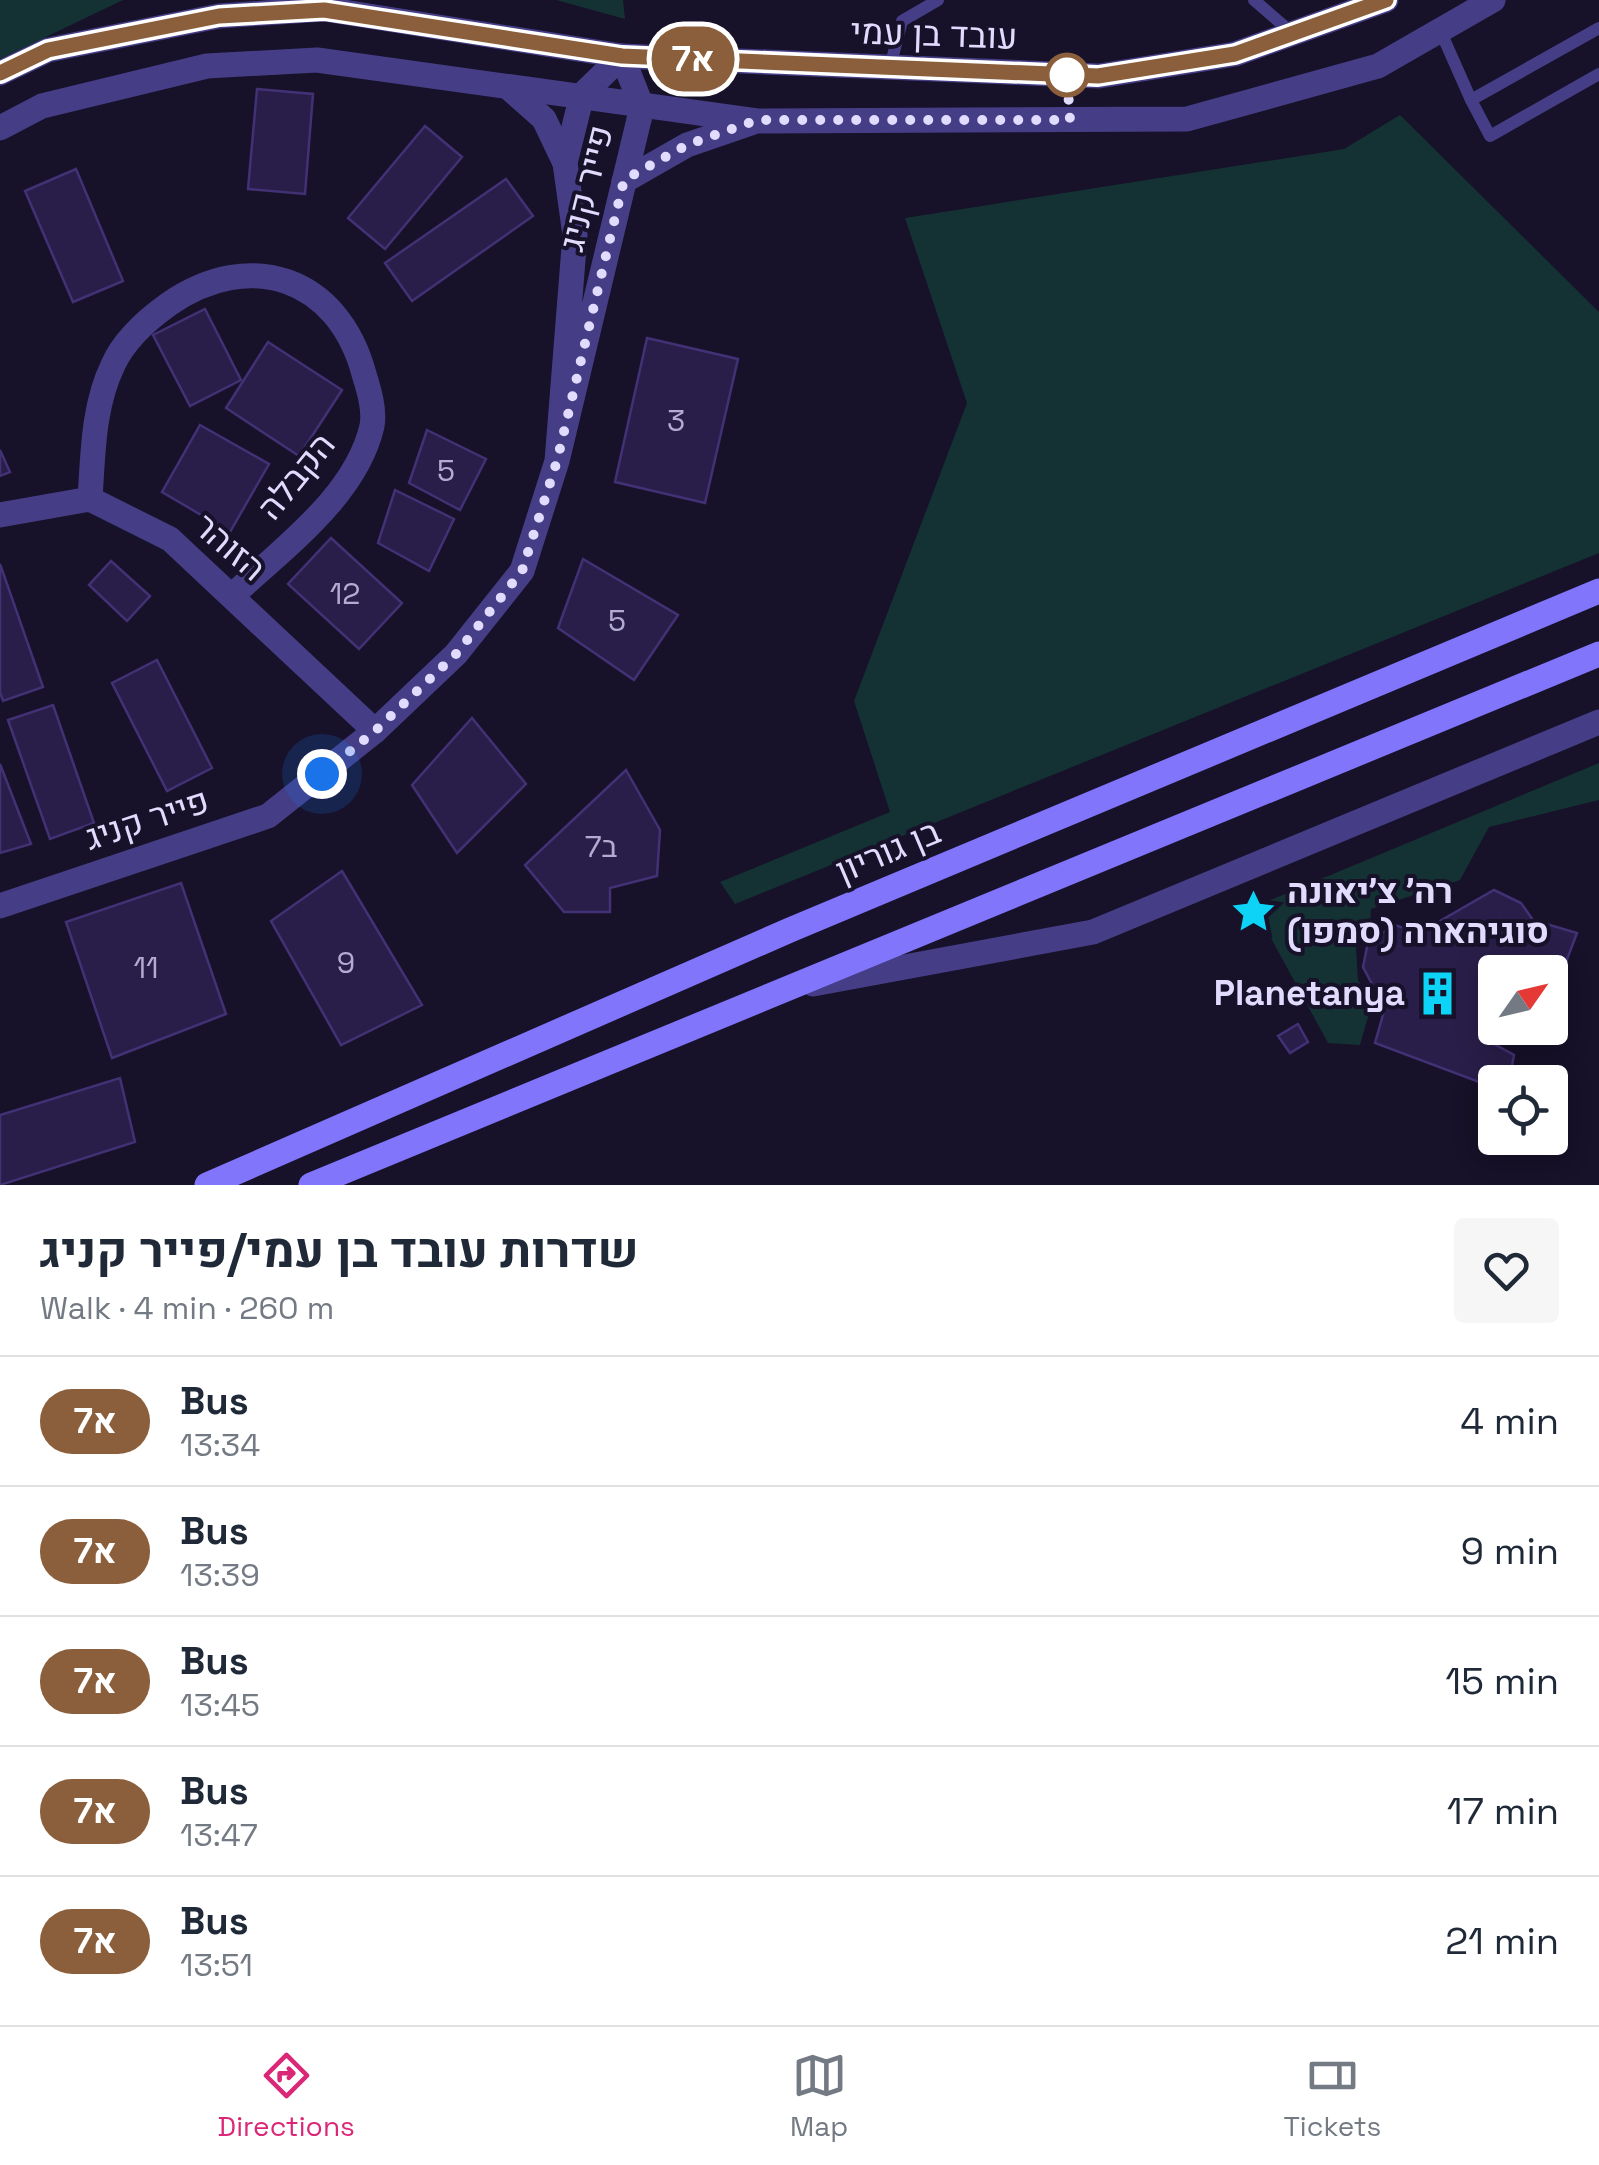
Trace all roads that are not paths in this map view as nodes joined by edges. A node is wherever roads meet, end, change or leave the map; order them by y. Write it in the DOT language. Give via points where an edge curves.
graph roads {
  1 [pos="938,0"];
  2 [pos="1254,0"];
  3 [pos="1386,0"];
  4 [pos="1492,0"];
  5 [pos="1599,28"];
  6 [pos="1440,30"];
  7 [pos="1293,34"];
  8 [pos="622,56"];
  9 [pos="890,68"];
  10 [pos="0,72"];
  11 [pos="1599,74"];
  12 [pos="509,88"];
  13 [pos="582,95"];
  14 [pos="1471,100"];
  15 [pos="642,107"];
  16 [pos="757,120"];
  17 [pos="0,128"];
  18 [pos="565,164"];
  19 [pos="624,180"];
  20 [pos="557,461"];
  21 [pos="90,499"];
  22 [pos="0,514"];
  23 [pos="1599,591"];
  24 [pos="233,594"];
  25 [pos="1599,654"];
  26 [pos="1599,722"];
  27 [pos="375,731"];
  28 [pos="0,906"];
  29 [pos="778,990"];
  30 [pos="207,1185"];
  31 [pos="312,1185"];
  1 -- 9 [label="lane" via="902,22"];
  2 -- 7 [label="lane"];
  3 -- 7 [label="street, עובד בן עמי"];
  4 -- 6 [label="street"];
  5 -- 14 [label="lane"];
  6 -- 14 [label="lane"];
  6 -- 16 [label="street" via="1378,66 1187,119"];
  7 -- 9 [label="street, עובד בן עמי" via="1235,54 1098,76"];
  8 -- 9 [label="street, עובד בן עמי"];
  8 -- 10 [label="street, עובד בן עמי" via="324,10 219,16 48,50"];
  8 -- 13 [label="street, פייר קניג"];
  8 -- 15 [label="street, פייר קניג"];
  11 -- 14 [label="lane" via="1490,136"];
  12 -- 13 [label="street"];
  12 -- 17 [label="street" via="317,60 207,66 42,106"];
  12 -- 18 [label="street" via="544,120"];
  13 -- 15 [label="street"];
  13 -- 18 [label="street, פייר קניג"];
  15 -- 16 [label="street"];
  15 -- 19 [label="street, פייר קניג"];
  16 -- 19 [label="street" via="687,145"];
  18 -- 20 [label="street, פייר קניג" via="575,235"];
  19 -- 20 [label="street, פייר קניג"];
  20 -- 27 [label="street, פייר קניג" via="522,571 456,654"];
  21 -- 22 [label="street"];
  21 -- 24 [label="street, הזוהר" via="170,539"];
  21 -- 24 [label="street, הקבלה" via="96,421 113,363 147,320 220,276 262,274 300,286 334,316 360,356 372,424 357,465 316,517"];
  23 -- 30 [label="main road, בן גוריון" via="790,930"];
  24 -- 27 [label="street, הזוהר"];
  25 -- 29 [label="main road"];
  26 -- 29 [label="street" via="1094,932"];
  27 -- 28 [label="street, פייר קניג" via="268,816"];
  29 -- 31 [label="main road"];
}
